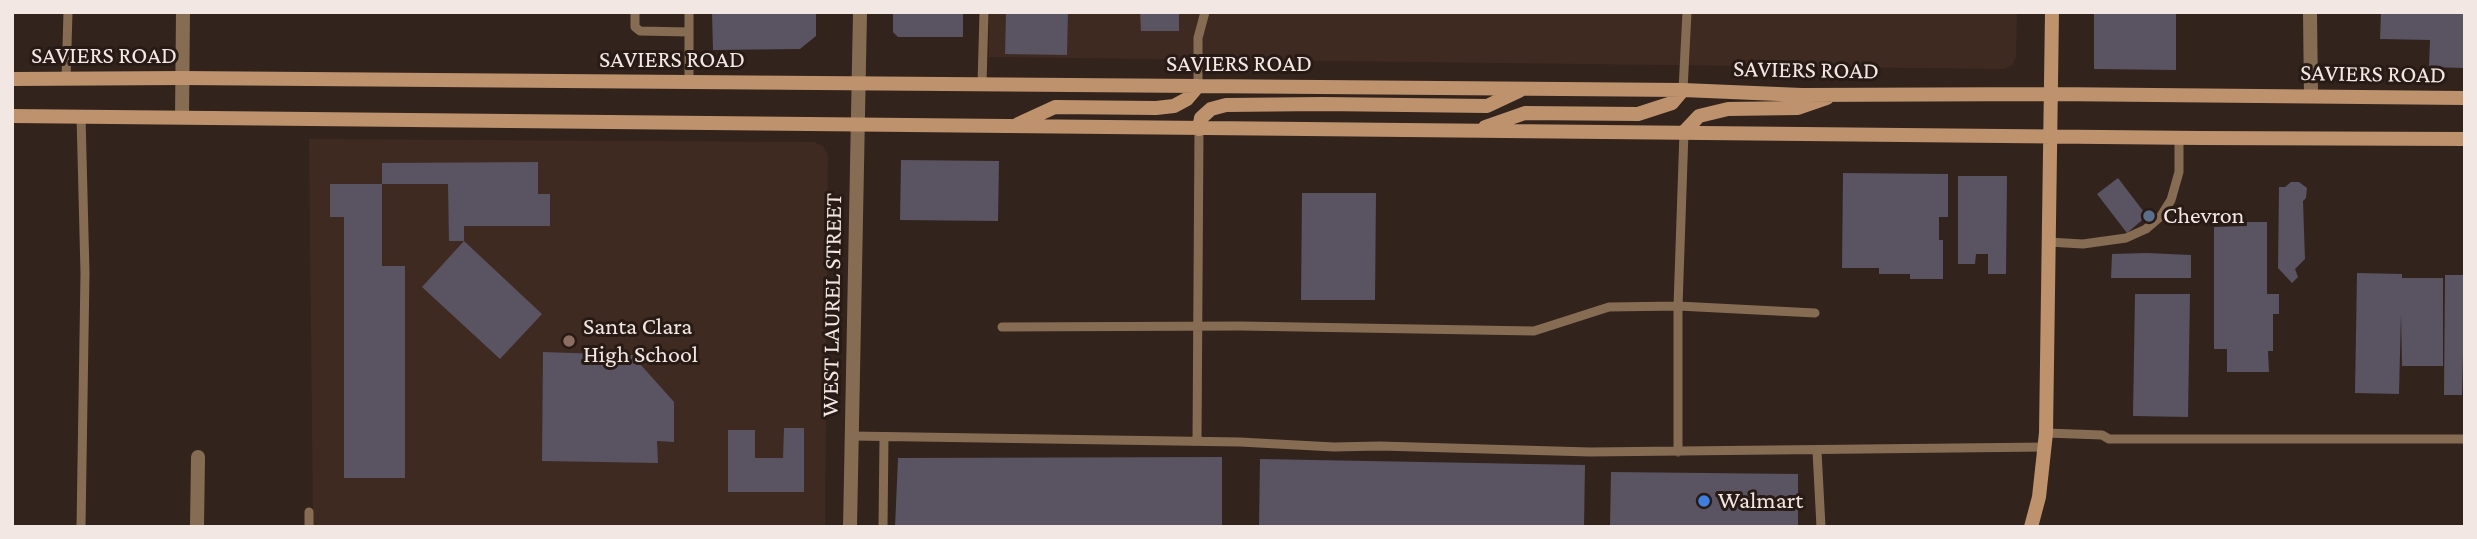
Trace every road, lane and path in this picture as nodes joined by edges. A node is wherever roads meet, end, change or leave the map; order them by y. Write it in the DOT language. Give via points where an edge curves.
graph roads {
  1 [pos="68,12"];
  2 [pos="183,12"];
  3 [pos="635,12"];
  4 [pos="689,12"];
  5 [pos="860,12"];
  6 [pos="984,12"];
  7 [pos="1205,12"];
  8 [pos="1687,12"];
  9 [pos="2052,12"];
  10 [pos="2310,12"];
  11 [pos="689,32"];
  12 [pos="182,78"];
  13 [pos="12,79"];
  14 [pos="66,80"];
  15 [pos="689,83"];
  16 [pos="982,84"];
  17 [pos="859,85"];
  18 [pos="1198,86"];
  19 [pos="1524,89"];
  20 [pos="1683,90"];
  21 [pos="1838,94"];
  22 [pos="2051,94"];
  23 [pos="2311,96"];
  24 [pos="2465,98"];
  25 [pos="12,116"];
  26 [pos="81,117"];
  27 [pos="182,117"];
  28 [pos="858,124"];
  29 [pos="1013,126"];
  30 [pos="1199,129"];
  31 [pos="1474,130"];
  32 [pos="1684,132"];
  33 [pos="2049,137"];
  34 [pos="2179,138"];
  35 [pos="2465,139"];
  36 [pos="2048,242"];
  37 [pos="1678,306"];
  38 [pos="1815,313"];
  39 [pos="1198,326"];
  40 [pos="1002,327"];
  41 [pos="852,436"];
  42 [pos="884,437"];
  43 [pos="2465,439"];
  44 [pos="2046,440"];
  45 [pos="1197,442"];
  46 [pos="1817,451"];
  47 [pos="1678,452"];
  48 [pos="198,457"];
  49 [pos="309,512"];
  50 [pos="81,527"];
  51 [pos="197,527"];
  52 [pos="309,527"];
  53 [pos="850,527"];
  54 [pos="883,527"];
  55 [pos="1821,527"];
  56 [pos="2031,527"];
  1 -- 14 [label="lane"];
  2 -- 12 [label="street"];
  3 -- 11 [label="lane" via="635,27 640,31"];
  4 -- 11 [label="lane"];
  5 -- 17 [label="street, WEST LAUREL STREET"];
  6 -- 16 [label="lane"];
  7 -- 18 [label="lane" via="1198,38"];
  8 -- 20 [label="lane"];
  9 -- 22 [label="main road"];
  10 -- 23 [label="street"];
  11 -- 15 [label="lane"];
  12 -- 14 [label="main road, SAVIERS ROAD"];
  12 -- 15 [label="main road, SAVIERS ROAD"];
  12 -- 27 [label="street"];
  13 -- 14 [label="main road, SAVIERS ROAD"];
  15 -- 17 [label="main road, SAVIERS ROAD"];
  16 -- 17 [label="main road, SAVIERS ROAD"];
  16 -- 18 [label="main road, SAVIERS ROAD"];
  17 -- 28 [label="street, WEST LAUREL STREET"];
  18 -- 19 [label="main road, SAVIERS ROAD"];
  18 -- 29 [label="main road" via="1174,106 1055,107"];
  19 -- 20 [label="main road, SAVIERS ROAD"];
  19 -- 30 [label="main road" via="1487,106 1226,105 1211,109 1201,118"];
  20 -- 21 [label="main road, SAVIERS ROAD"];
  20 -- 31 [label="main road" via="1672,103 1638,114 1525,113"];
  21 -- 22 [label="main road, SAVIERS ROAD"];
  21 -- 32 [label="main road" via="1798,108 1728,109 1699,116"];
  22 -- 23 [label="main road, SAVIERS ROAD"];
  22 -- 33 [label="main road"];
  23 -- 24 [label="main road, SAVIERS ROAD"];
  25 -- 26 [label="main road"];
  26 -- 27 [label="main road"];
  26 -- 50 [label="lane" via="85,273"];
  27 -- 28 [label="main road"];
  28 -- 29 [label="main road"];
  28 -- 41 [label="street, WEST LAUREL STREET"];
  29 -- 30 [label="main road"];
  30 -- 31 [label="main road"];
  30 -- 39 [label="lane"];
  31 -- 32 [label="main road"];
  32 -- 33 [label="main road"];
  32 -- 37 [label="lane"];
  33 -- 34 [label="main road"];
  33 -- 36 [label="main road"];
  34 -- 35 [label="main road"];
  34 -- 36 [label="lane" via="2179,172 2171,200 2146,229 2126,238 2082,244"];
  36 -- 44 [label="main road"];
  37 -- 38 [label="lane"];
  37 -- 39 [label="lane" via="1609,307 1534,331"];
  37 -- 47 [label="lane"];
  39 -- 40 [label="lane"];
  39 -- 45 [label="lane"];
  41 -- 42 [label="lane"];
  41 -- 53 [label="street, WEST LAUREL STREET"];
  42 -- 45 [label="lane"];
  42 -- 54 [label="lane"];
  43 -- 44 [label="lane" via="2109,439 2102,435"];
  44 -- 46 [label="lane"];
  44 -- 56 [label="main road"];
  45 -- 47 [label="lane"];
  46 -- 47 [label="lane"];
  46 -- 55 [label="lane"];
  48 -- 51 [label="street"];
  49 -- 52 [label="lane"];
}
